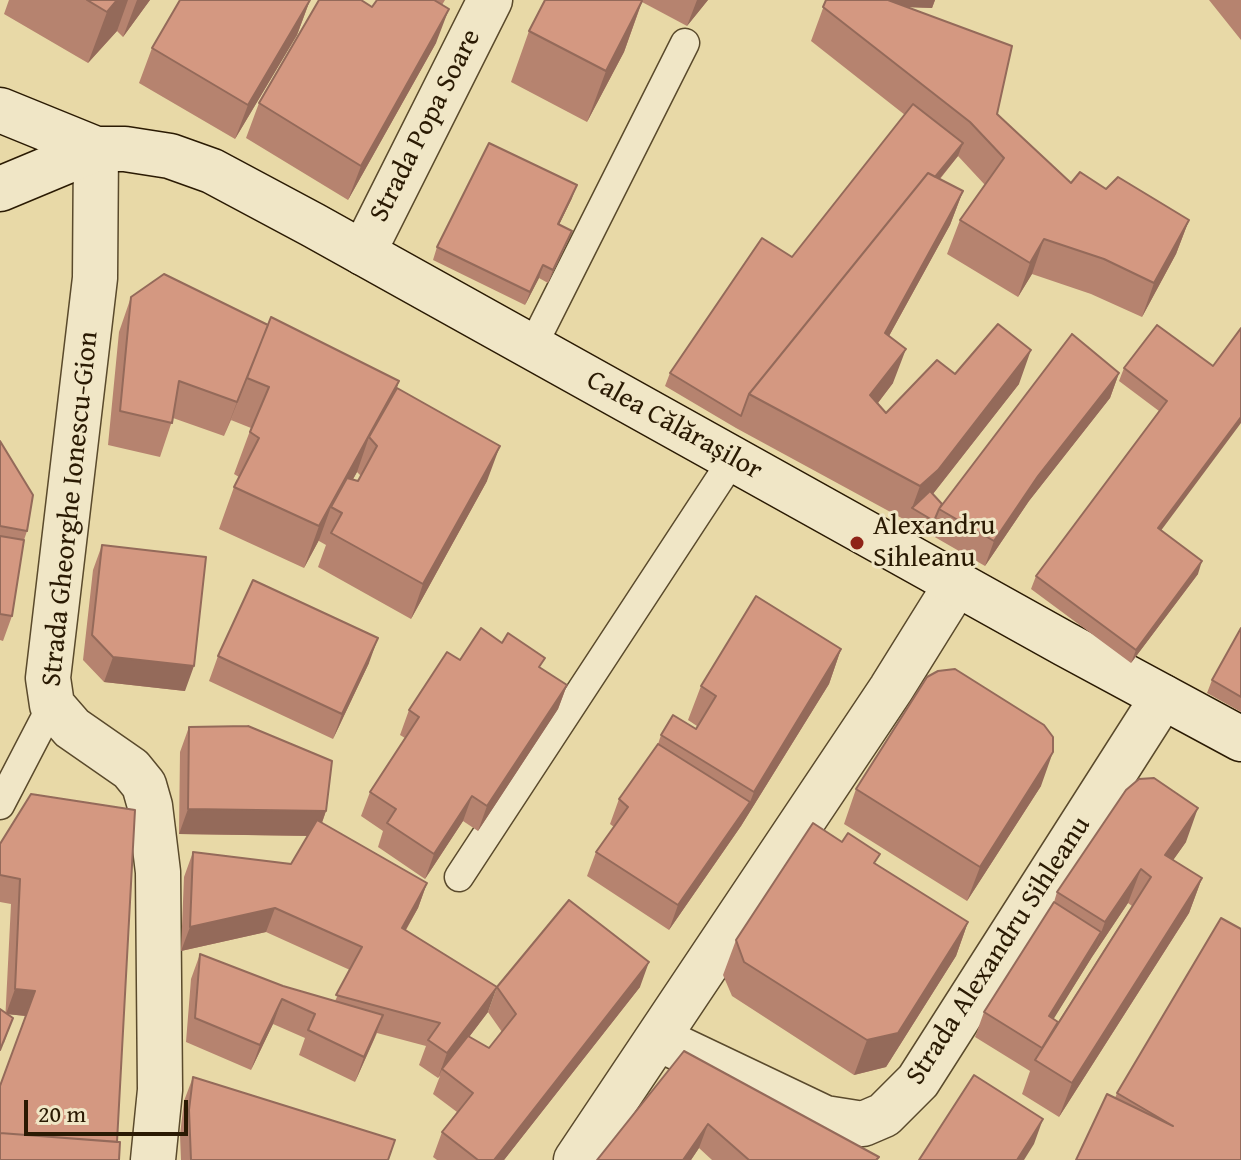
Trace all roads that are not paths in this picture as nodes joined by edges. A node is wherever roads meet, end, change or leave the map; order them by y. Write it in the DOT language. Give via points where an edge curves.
graph roads {
  1 [pos="490,0"];
  2 [pos="685,43"];
  3 [pos="0,110"];
  4 [pos="96,149"];
  5 [pos="0,189"];
  6 [pos="363,253"];
  7 [pos="532,347"];
  8 [pos="733,459"];
  9 [pos="957,583"];
  10 [pos="1163,697"];
  11 [pos="52,705"];
  12 [pos="1241,739"];
  13 [pos="0,805"];
  14 [pos="459,877"];
  15 [pos="659,1039"];
  16 [pos="153,1160"];
  17 [pos="576,1160"];
  1 -- 6 [label="street, Strada Popa Soare"];
  2 -- 7 [label="lane"];
  3 -- 4 [label="street, Calea Călărașilor"];
  4 -- 5 [label="street, Calea Călărașilor"];
  4 -- 6 [label="street, Calea Călărașilor" via="170,156 212,171"];
  4 -- 11 [label="street, Strada Gheorghe Ionescu-Gion" via="97,264 48,678"];
  6 -- 7 [label="street, Calea Călărașilor"];
  7 -- 8 [label="street, Calea Călărașilor"];
  8 -- 9 [label="street, Calea Călărașilor"];
  8 -- 14 [label="lane"];
  9 -- 10 [label="street, Calea Călărașilor"];
  9 -- 15 [label="street"];
  10 -- 12 [label="street, Calea Călărașilor"];
  10 -- 15 [label="street, Strada Alexandru Sihleanu" via="918,1081 884,1115 863,1124 825,1118"];
  11 -- 13 [label="lane"];
  11 -- 16 [label="street, Strada Gheorghe Ionescu-Gion" via="72,728 131,769 144,785 150,806 159,934 160,1090"];
  15 -- 17 [label="street"];
}
